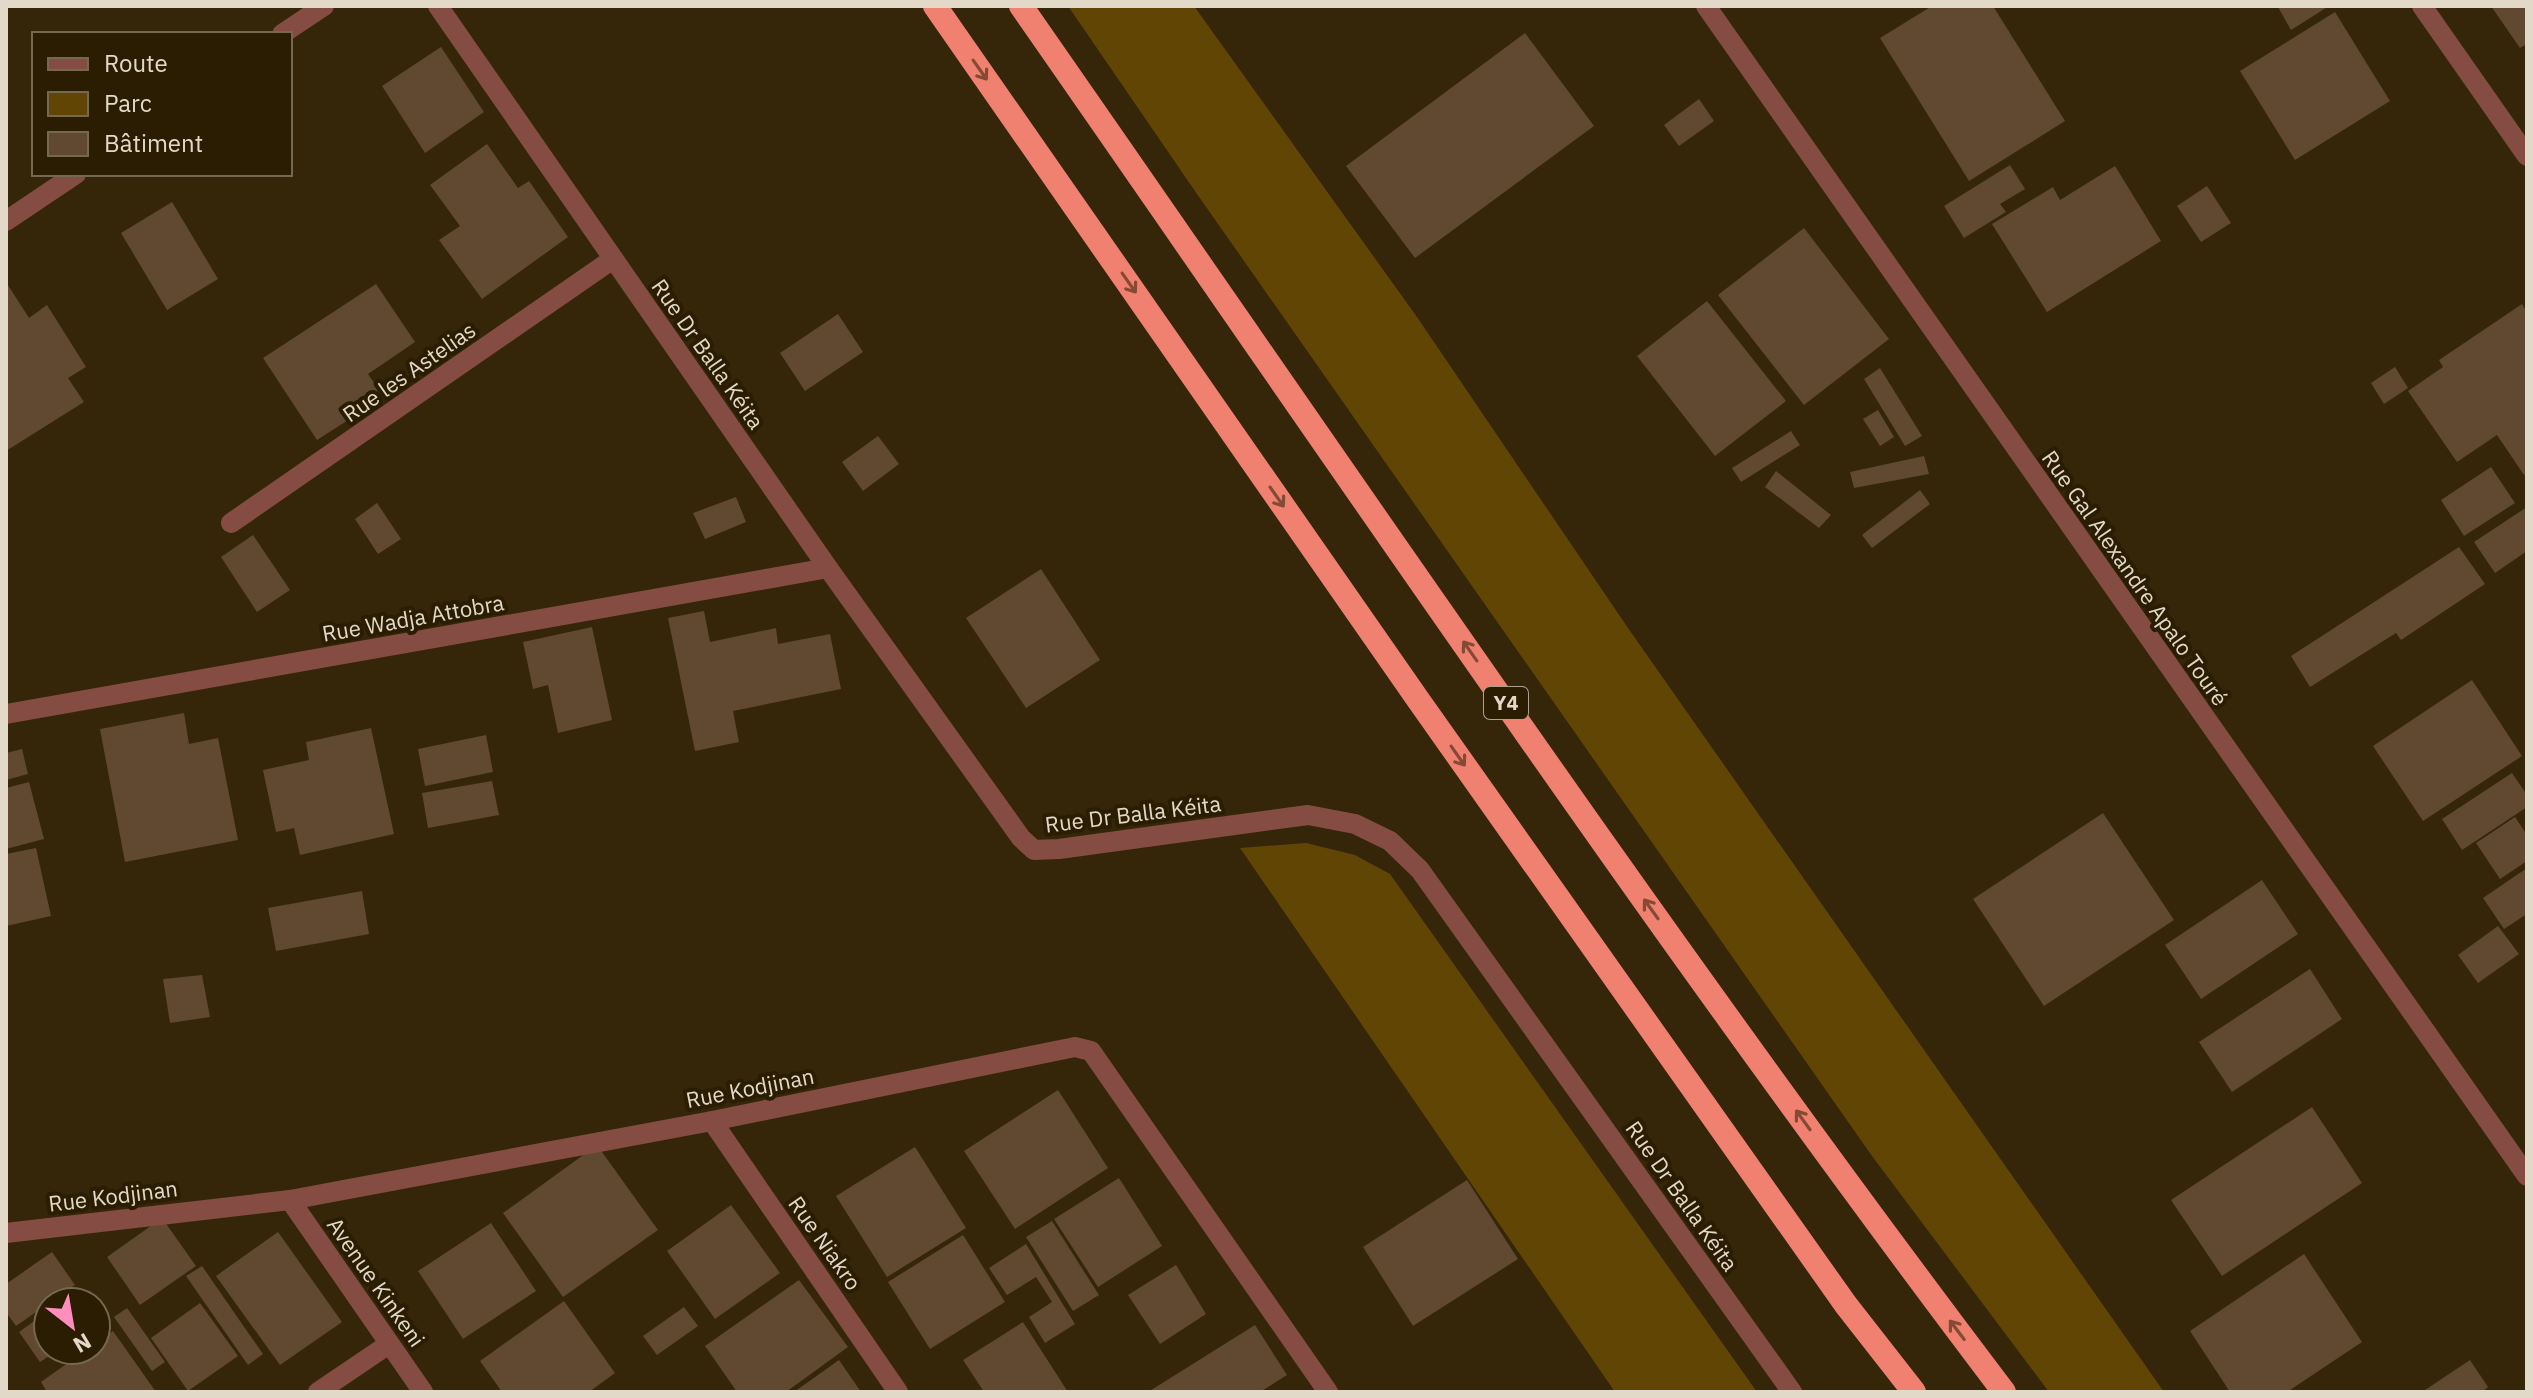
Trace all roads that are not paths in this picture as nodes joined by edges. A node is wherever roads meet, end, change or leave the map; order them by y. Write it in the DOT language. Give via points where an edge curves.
graph roads {
  1 [pos="324,6"];
  2 [pos="438,6"];
  3 [pos="935,6"];
  4 [pos="1021,6"];
  5 [pos="1706,6"];
  6 [pos="2422,6"];
  7 [pos="285,32"];
  8 [pos="2527,156"];
  9 [pos="73,176"];
  10 [pos="6,221"];
  11 [pos="613,259"];
  12 [pos="231,523"];
  13 [pos="828,568"];
  14 [pos="6,714"];
  15 [pos="712,1121"];
  16 [pos="2527,1176"];
  17 [pos="290,1200"];
  18 [pos="6,1233"];
  19 [pos="389,1344"];
  20 [pos="318,1392"];
  21 [pos="423,1392"];
  22 [pos="898,1392"];
  23 [pos="1328,1392"];
  24 [pos="1792,1392"];
  25 [pos="1914,1392"];
  26 [pos="2004,1392"];
  1 -- 7 [label="street"];
  2 -- 11 [label="street, Rue Dr Balla Kéita"];
  3 -- 25 [label="highway, one-way" via="1419,701 1846,1305"];
  26 -- 4 [label="highway, Y4, one-way" via="1577,806"];
  5 -- 16 [label="street, Rue Gal Alexandre Apalo Touré"];
  6 -- 8 [label="street"];
  9 -- 10 [label="street"];
  11 -- 12 [label="street, Rue les Astelias"];
  11 -- 13 [label="street, Rue Dr Balla Kéita"];
  13 -- 14 [label="street, Rue Wadja Attobra"];
  13 -- 24 [label="street, Rue Dr Balla Kéita" via="1034,850 1308,815 1355,824 1390,841 1420,870"];
  15 -- 17 [label="street, Rue Kodjinan"];
  15 -- 22 [label="street, Rue Niakro"];
  15 -- 23 [label="street, Rue Kodjinan" via="1083,1047 1091,1051"];
  17 -- 18 [label="street, Rue Kodjinan"];
  17 -- 19 [label="street, Avenue Kinkeni"];
  19 -- 20 [label="street"];
  19 -- 21 [label="street, Avenue Kinkeni"];
}
